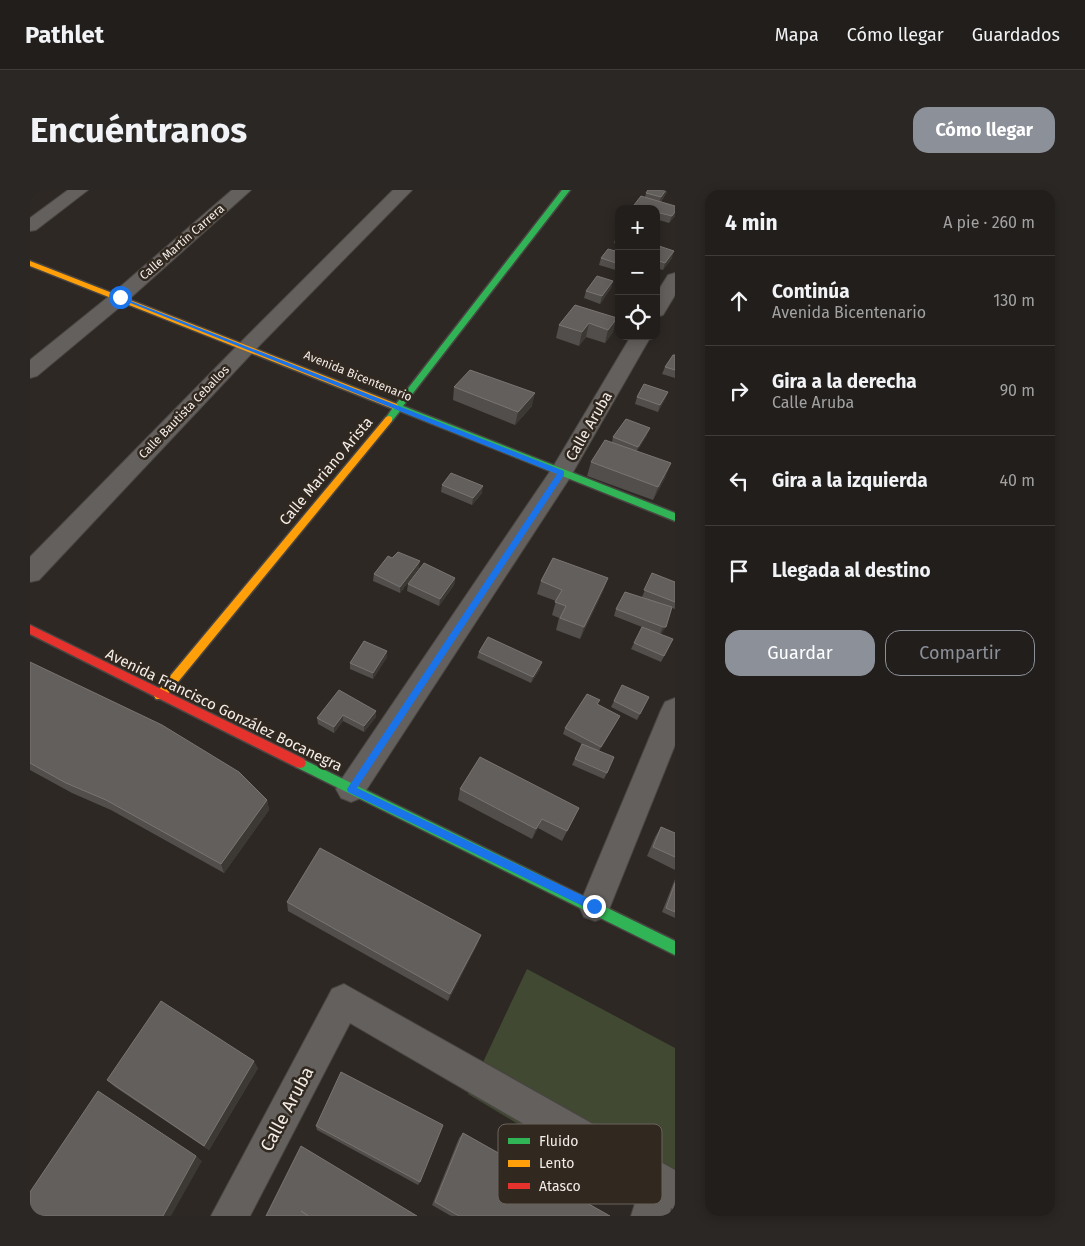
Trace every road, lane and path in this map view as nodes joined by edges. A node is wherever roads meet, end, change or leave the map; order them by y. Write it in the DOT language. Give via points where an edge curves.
graph roads {
  1 [pos="79,190"];
  2 [pos="242,190"];
  3 [pos="403,190"];
  4 [pos="566,190"];
  5 [pos="30,226"];
  6 [pos="30,262"];
  7 [pos="675,279"];
  8 [pos="120,297"];
  9 [pos="660,304"];
  10 [pos="639,340"];
  11 [pos="247,347"];
  12 [pos="30,371"];
  13 [pos="399,406"];
  14 [pos="561,473"];
  15 [pos="675,517"];
  16 [pos="30,573"];
  17 [pos="30,629"];
  18 [pos="160,696"];
  19 [pos="675,710"];
  20 [pos="351,789"];
  21 [pos="594,906"];
  22 [pos="675,948"];
  23 [pos="544,1124"];
  24 [pos="230,1216"];
  1 -- 5 [label="street"];
  2 -- 8 [label="street, Calle Martín Carrera"];
  3 -- 11 [label="street, Calle Bautista Ceballos"];
  4 -- 13 [label="street, Calle Mariano Arista"];
  6 -- 8 [label="street, Avenida Bicentenario"];
  7 -- 9 [label="street"];
  8 -- 11 [label="street, Avenida Bicentenario"];
  8 -- 12 [label="street, Calle Martín Carrera"];
  10 -- 14 [label="street, Calle Aruba"];
  11 -- 13 [label="street, Avenida Bicentenario"];
  11 -- 16 [label="street, Calle Bautista Ceballos"];
  13 -- 14 [label="street, Avenida Bicentenario"];
  13 -- 18 [label="street, Calle Mariano Arista"];
  14 -- 15 [label="street, Avenida Bicentenario"];
  14 -- 20 [label="street, Calle Aruba"];
  17 -- 18 [label="street, Avenida Francisco González Bocanegra"];
  18 -- 20 [label="street, Avenida Francisco González Bocanegra"];
  19 -- 21 [label="street"];
  20 -- 21 [label="street, Avenida Francisco González Bocanegra"];
  21 -- 22 [label="street, Avenida Francisco González Bocanegra"];
  23 -- 24 [label="street, Calle Aruba" via="344,1002"];
}
